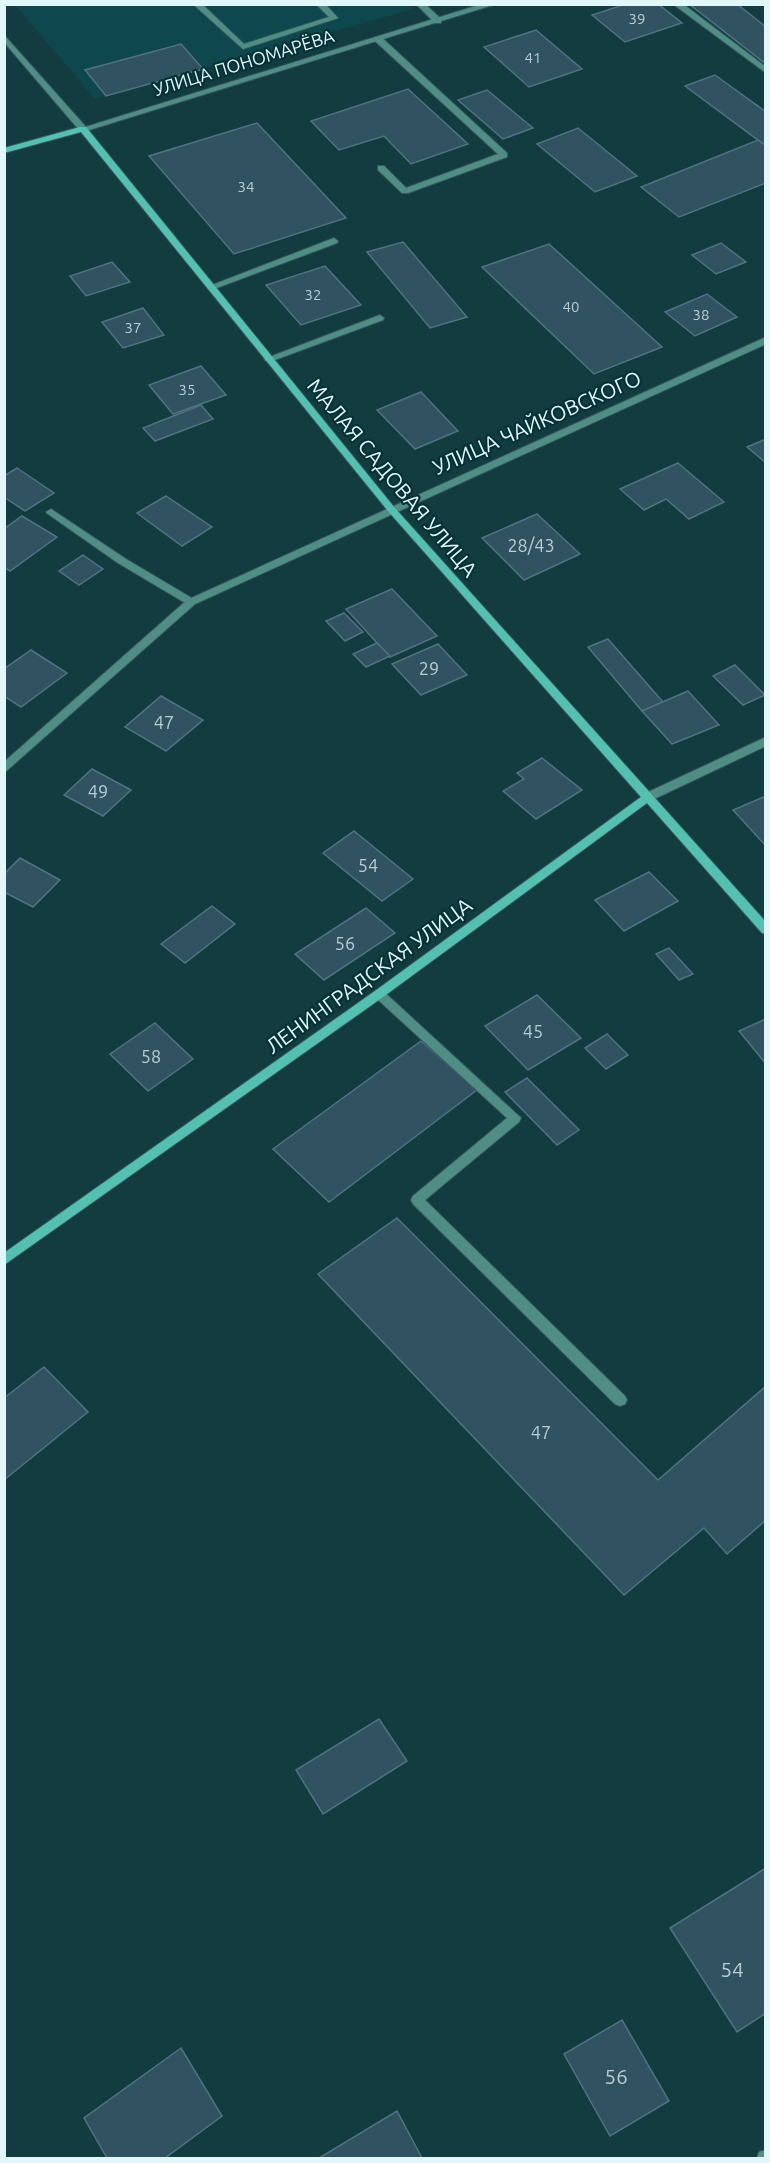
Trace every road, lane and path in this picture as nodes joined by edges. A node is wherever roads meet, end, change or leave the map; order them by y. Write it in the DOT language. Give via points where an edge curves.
graph roads {
  1 [pos="197,4"];
  2 [pos="320,4"];
  3 [pos="420,4"];
  4 [pos="492,4"];
  5 [pos="677,4"];
  6 [pos="438,21"];
  7 [pos="4,37"];
  8 [pos="378,39"];
  9 [pos="765,71"];
  10 [pos="83,129"];
  11 [pos="4,151"];
  12 [pos="381,168"];
  13 [pos="334,241"];
  14 [pos="211,286"];
  15 [pos="380,318"];
  16 [pos="765,340"];
  17 [pos="269,359"];
  18 [pos="391,509"];
  19 [pos="51,512"];
  20 [pos="191,602"];
  21 [pos="765,741"];
  22 [pos="4,769"];
  23 [pos="648,797"];
  24 [pos="765,930"];
  25 [pos="378,994"];
  26 [pos="4,1260"];
  27 [pos="620,1400"];
  1 -- 2 [label="street" via="243,47 334,18"];
  3 -- 6 [label="street"];
  4 -- 6 [label="street, УЛИЦА ПОНОМАРЁВА"];
  5 -- 9 [label="street"];
  6 -- 8 [label="street, УЛИЦА ПОНОМАРЁВА"];
  7 -- 10 [label="street, МАЛАЯ САДОВАЯ УЛИЦА"];
  8 -- 10 [label="street, УЛИЦА ПОНОМАРЁВА"];
  8 -- 12 [label="street" via="504,156 405,191"];
  10 -- 11 [label="main road, УЛИЦА ПОНОМАРЁВА"];
  10 -- 14 [label="main road, МАЛАЯ САДОВАЯ УЛИЦА"];
  13 -- 14 [label="street"];
  14 -- 17 [label="main road, МАЛАЯ САДОВАЯ УЛИЦА"];
  15 -- 17 [label="street"];
  16 -- 18 [label="street, УЛИЦА ЧАЙКОВСКОГО"];
  17 -- 18 [label="main road, МАЛАЯ САДОВАЯ УЛИЦА"];
  18 -- 20 [label="street, УЛИЦА ЧАЙКОВСКОГО"];
  18 -- 23 [label="main road, МАЛАЯ САДОВАЯ УЛИЦА"];
  19 -- 20 [label="street"];
  20 -- 22 [label="street, УЛИЦА ЧАЙКОВСКОГО"];
  21 -- 23 [label="street, ЛЕНИНГРАДСКАЯ УЛИЦА"];
  23 -- 24 [label="main road, МАЛАЯ САДОВАЯ УЛИЦА"];
  23 -- 25 [label="main road, ЛЕНИНГРАДСКАЯ УЛИЦА"];
  25 -- 26 [label="main road, ЛЕНИНГРАДСКАЯ УЛИЦА"];
  25 -- 27 [label="street" via="515,1118 417,1200"];
}
